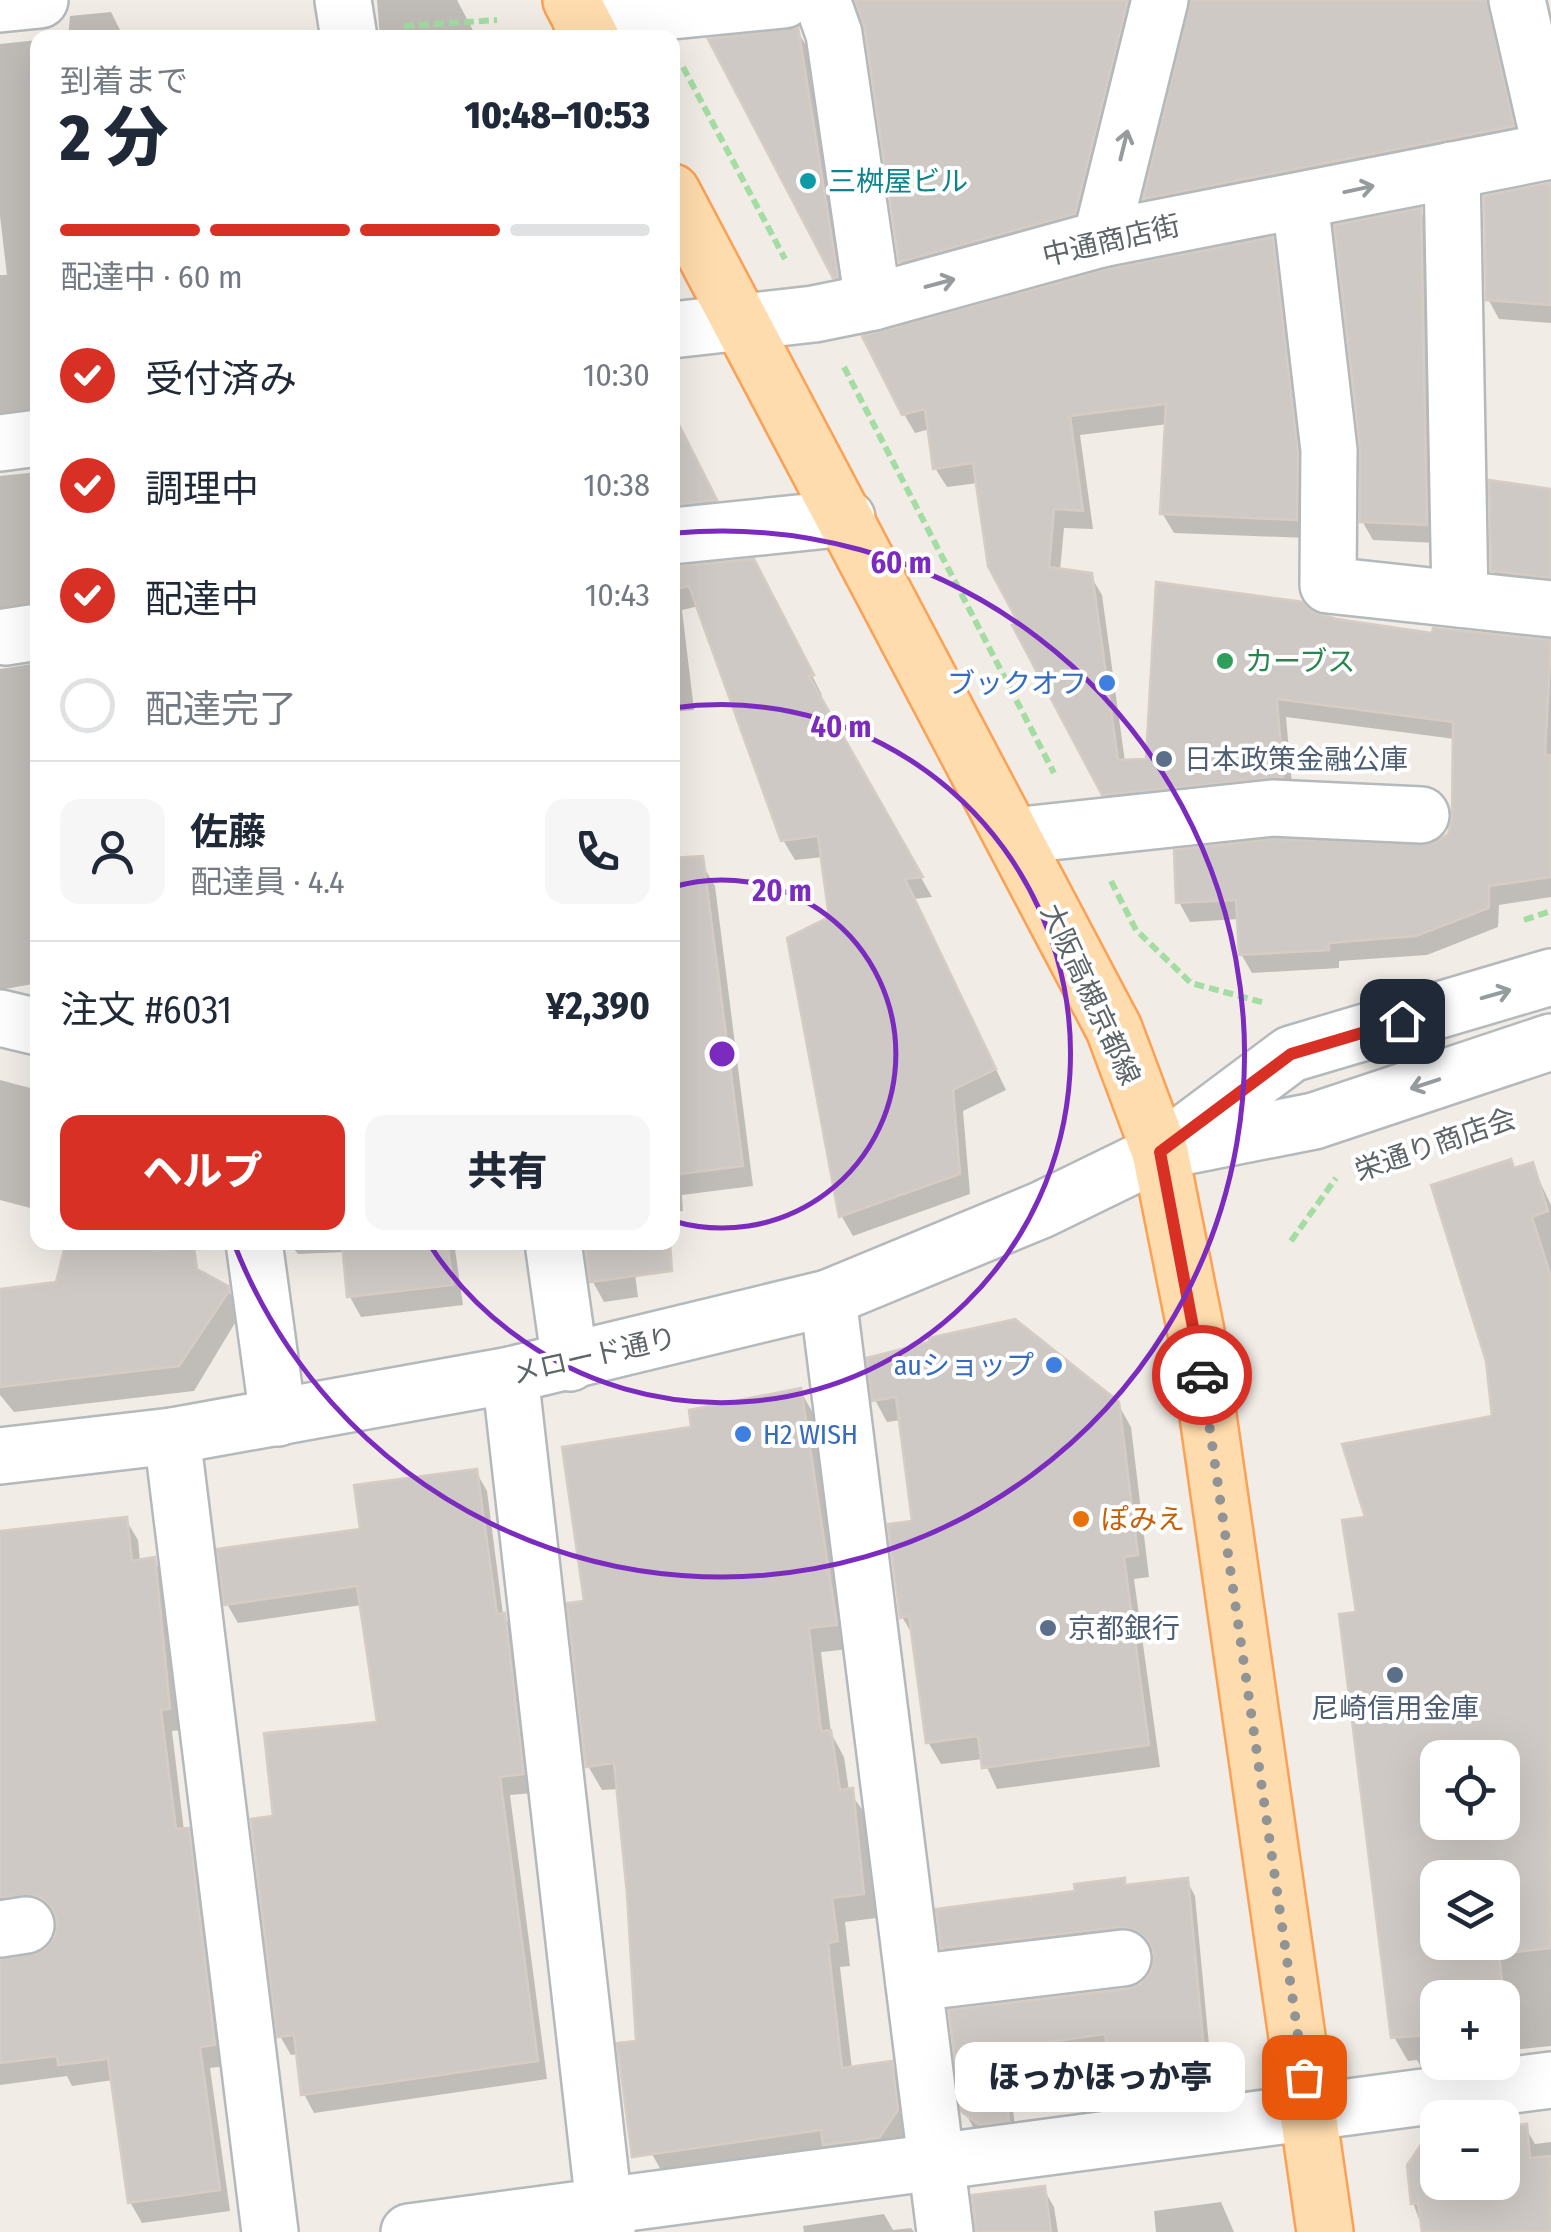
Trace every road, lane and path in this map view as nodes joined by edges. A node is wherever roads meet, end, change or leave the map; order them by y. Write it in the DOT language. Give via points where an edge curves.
graph roads {
  1 [pos="31,0"];
  2 [pos="40,0"];
  3 [pos="784,0"];
  4 [pos="822,0"];
  5 [pos="1160,0"];
  6 [pos="1517,1"];
  7 [pos="0,4"];
  8 [pos="581,19"];
  9 [pos="498,20"];
  10 [pos="346,22"];
  11 [pos="681,65"];
  12 [pos="1551,150"];
  13 [pos="1452,170"];
  14 [pos="1300,202"];
  15 [pos="680,207"];
  16 [pos="1101,240"];
  17 [pos="873,302"];
  18 [pos="814,314"];
  19 [pos="742,323"];
  20 [pos="680,329"];
  21 [pos="30,439"];
  22 [pos="0,444"];
  23 [pos="846,518"];
  24 [pos="680,535"];
  25 [pos="1460,600"];
  26 [pos="1551,609"];
  27 [pos="1420,816"];
  28 [pos="1084,830"];
  29 [pos="1014,836"];
  30 [pos="1551,911"];
  31 [pos="1513,924"];
  32 [pos="1551,977"];
  33 [pos="1267,1004"];
  34 [pos="0,1018"];
  35 [pos="30,1025"];
  36 [pos="1551,1042"];
  37 [pos="1160,1152"];
  38 [pos="1350,1174"];
  39 [pos="1290,1241"];
  40 [pos="255,1250"];
  41 [pos="553,1250"];
  42 [pos="828,1298"];
  43 [pos="570,1362"];
  44 [pos="510,1375"];
  45 [pos="278,1418"];
  46 [pos="172,1436"];
  47 [pos="0,1456"];
  48 [pos="1123,1958"];
  49 [pos="914,1984"];
  50 [pos="1551,2080"];
  51 [pos="1310,2113"];
  52 [pos="936,2160"];
  53 [pos="606,2219"];
  54 [pos="270,2232"];
  55 [pos="409,2232"];
  56 [pos="946,2232"];
  57 [pos="1325,2232"];
  1 -- 2 [label="street"];
  1 -- 7 [label="street"];
  3 -- 8 [label="street"];
  4 -- 17 [label="street" via="834,34"];
  16 -- 5 [label="street, one-way"];
  6 -- 12 [label="street"];
  9 -- 10 [label="path"];
  11 -- 18 [label="path"];
  12 -- 13 [label="street, 中通商店街"];
  14 -- 13 [label="street, 中通商店街, one-way"];
  13 -- 25 [label="street"];
  14 -- 16 [label="street, 中通商店街"];
  14 -- 25 [label="street" via="1329,450 1328,585"];
  15 -- 19 [label="main road, 大阪高槻京都線"];
  17 -- 16 [label="street, 中通商店街, one-way"];
  17 -- 18 [label="street, 中通商店街"];
  18 -- 19 [label="street, 中通商店街"];
  18 -- 28 [label="path"];
  19 -- 20 [label="street, 中通商店街"];
  19 -- 23 [label="main road, 大阪高槻京都線"];
  21 -- 22 [label="street"];
  23 -- 24 [label="street"];
  23 -- 29 [label="main road, 大阪高槻京都線"];
  25 -- 26 [label="street"];
  27 -- 28 [label="street" via="1272,808"];
  28 -- 29 [label="street"];
  28 -- 33 [label="path" via="1136,930 1191,984"];
  29 -- 37 [label="main road, 大阪高槻京都線" via="1114,1029"];
  30 -- 31 [label="path"];
  37 -- 32 [label="street, メロード通り, one-way" via="1291,1054"];
  34 -- 35 [label="street"];
  36 -- 37 [label="street, メロード通り, one-way" via="1314,1121"];
  37 -- 42 [label="street, メロード通り" via="1042,1210"];
  37 -- 51 [label="main road, 大阪高槻京都線" via="1196,1332"];
  38 -- 39 [label="path, 栄通り商店会" via="1332,1180"];
  40 -- 45 [label="street"];
  41 -- 43 [label="street"];
  42 -- 43 [label="street, メロード通り"];
  42 -- 49 [label="street"];
  43 -- 44 [label="street, メロード通り"];
  44 -- 45 [label="street, メロード通り"];
  44 -- 53 [label="street"];
  45 -- 46 [label="street, メロード通り"];
  46 -- 47 [label="street, メロード通り"];
  46 -- 54 [label="street"];
  48 -- 49 [label="street"];
  49 -- 52 [label="street"];
  50 -- 51 [label="street"];
  51 -- 52 [label="street"];
  51 -- 57 [label="main road, 大阪高槻京都線"];
  52 -- 53 [label="street"];
  52 -- 56 [label="street"];
  53 -- 55 [label="street"];
}
